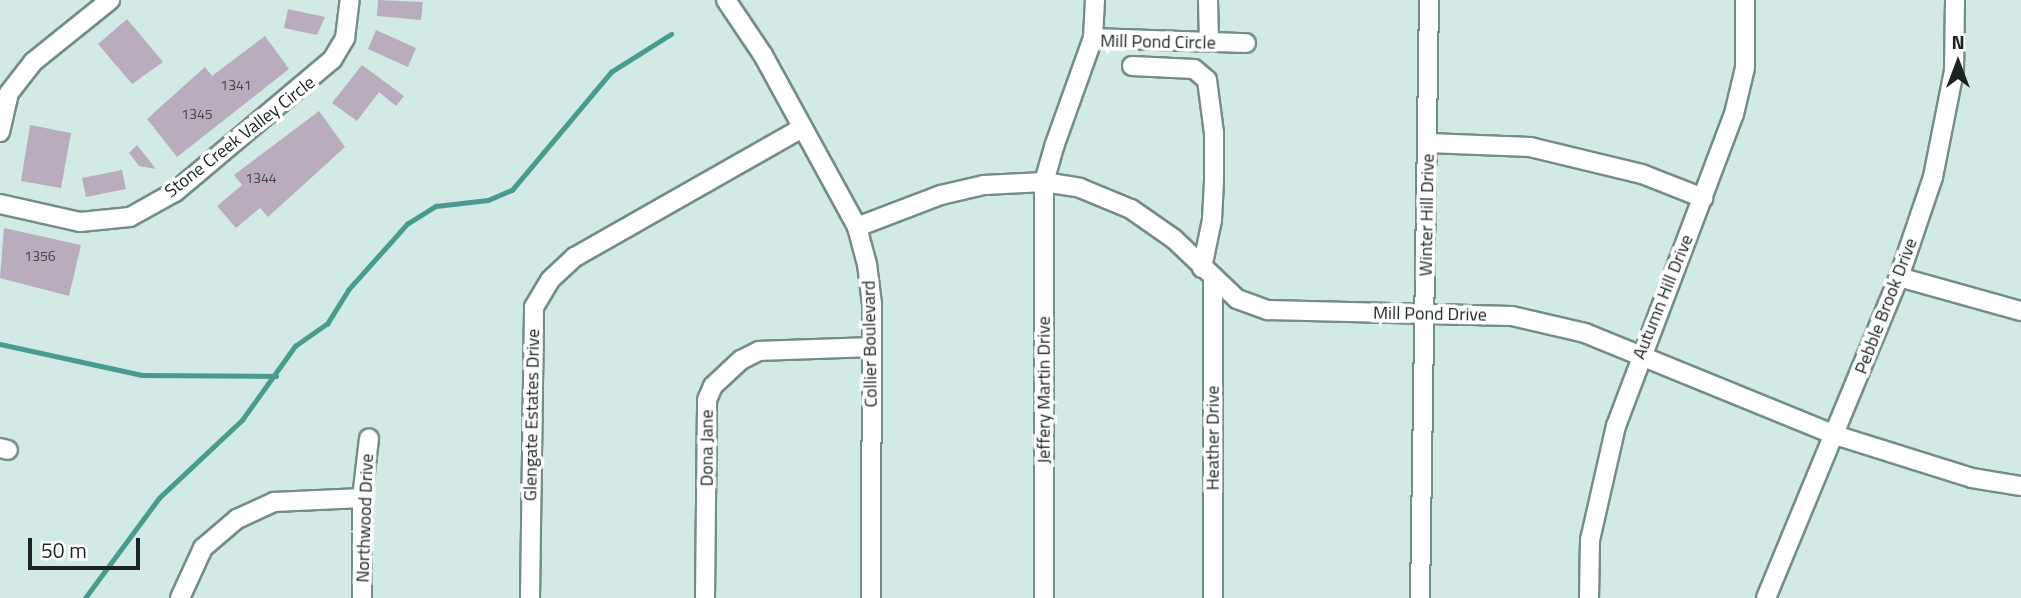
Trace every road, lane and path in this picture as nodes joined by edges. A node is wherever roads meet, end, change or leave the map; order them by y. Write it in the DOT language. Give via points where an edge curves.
graph roads {
  1 [pos="110,0"];
  2 [pos="350,0"];
  3 [pos="726,0"];
  4 [pos="1095,0"];
  5 [pos="1208,0"];
  6 [pos="1429,0"];
  7 [pos="1745,0"];
  8 [pos="1955,0"];
  9 [pos="1094,38"];
  10 [pos="1209,42"];
  11 [pos="1246,43"];
  12 [pos="1132,66"];
  13 [pos="802,128"];
  14 [pos="0,132"];
  15 [pos="1428,143"];
  16 [pos="1044,181"];
  17 [pos="1703,198"];
  18 [pos="0,204"];
  19 [pos="857,228"];
  20 [pos="1207,273"];
  21 [pos="1899,277"];
  22 [pos="2021,311"];
  23 [pos="1426,312"];
  24 [pos="871,347"];
  25 [pos="1640,355"];
  26 [pos="1835,435"];
  27 [pos="369,438"];
  28 [pos="2021,486"];
  29 [pos="362,498"];
  30 [pos="180,598"];
  31 [pos="362,598"];
  32 [pos="530,598"];
  33 [pos="705,598"];
  34 [pos="871,598"];
  35 [pos="1044,598"];
  36 [pos="1213,598"];
  37 [pos="1420,598"];
  38 [pos="1589,598"];
  39 [pos="1766,598"];
  1 -- 14 [label="street" via="33,62 9,93"];
  2 -- 18 [label="street, Stone Creek Valley Circle" via="345,38 332,60 175,192 130,218 80,222"];
  3 -- 13 [label="street, Collier Boulevard"];
  4 -- 9 [label="street"];
  5 -- 10 [label="street"];
  6 -- 15 [label="street, Winter Hill Drive"];
  7 -- 17 [label="street, Autumn Hill Drive" via="1745,68 1734,114"];
  8 -- 21 [label="street, Pebble Brook Drive" via="1950,101 1933,177"];
  9 -- 10 [label="street, Mill Pond Circle"];
  9 -- 16 [label="street, Mill Pond Circle"];
  10 -- 11 [label="street, Mill Pond Circle"];
  12 -- 20 [label="street, Heather Drive" via="1194,69 1207,80 1214,181"];
  13 -- 19 [label="street, Collier Boulevard"];
  13 -- 32 [label="street, Glengate Estates Drive" via="575,257 551,280 534,307"];
  15 -- 17 [label="street" via="1530,147 1642,174"];
  15 -- 23 [label="street, Winter Hill Drive"];
  16 -- 19 [label="street, Mill Pond Drive" via="962,189"];
  16 -- 20 [label="street, Mill Pond Drive" via="1111,198 1164,230"];
  16 -- 35 [label="street, Jeffery Martin Drive"];
  17 -- 25 [label="street, Autumn Hill Drive"];
  19 -- 24 [label="street, Collier Boulevard" via="871,284"];
  20 -- 23 [label="street, Mill Pond Drive" via="1237,299 1268,310"];
  20 -- 36 [label="street, Heather Drive"];
  21 -- 22 [label="street"];
  21 -- 26 [label="street, Pebble Brook Drive"];
  23 -- 25 [label="street, Mill Pond Drive" via="1512,316 1585,332"];
  23 -- 37 [label="street, Winter Hill Drive"];
  24 -- 33 [label="street, Dona Jane" via="760,351 741,360 713,386 707,400"];
  24 -- 34 [label="street, Collier Boulevard"];
  25 -- 26 [label="street, Mill Pond Drive"];
  25 -- 38 [label="street, Autumn Hill Drive" via="1616,426 1590,540"];
  26 -- 28 [label="street, Mill Pond Drive" via="1972,478"];
  26 -- 39 [label="street, Pebble Brook Drive"];
  27 -- 29 [label="street, Northwood Drive"];
  29 -- 30 [label="street" via="274,502 237,519 203,548"];
  29 -- 31 [label="street, Northwood Drive"];
}
